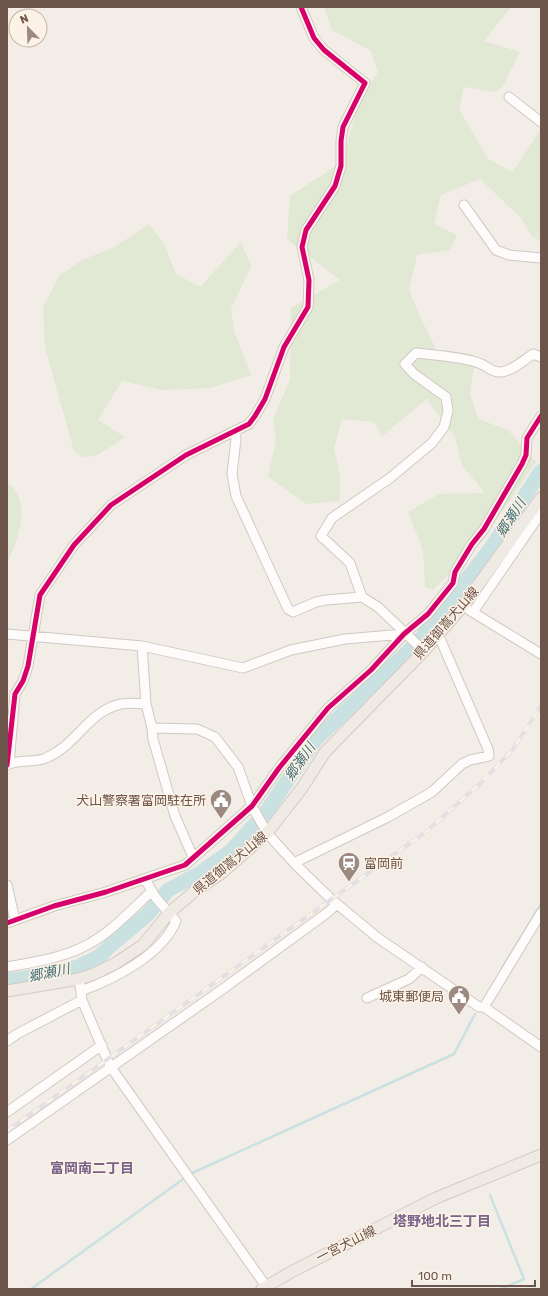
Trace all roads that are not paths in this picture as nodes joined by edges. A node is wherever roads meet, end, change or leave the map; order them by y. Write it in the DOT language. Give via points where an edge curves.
graph roads {
  1 [pos="302,7"];
  2 [pos="509,96"];
  3 [pos="541,122"];
  4 [pos="464,205"];
  5 [pos="541,258"];
  6 [pos="541,357"];
  7 [pos="541,416"];
  8 [pos="235,432"];
  9 [pos="541,498"];
  10 [pos="541,514"];
  11 [pos="362,597"];
  12 [pos="468,609"];
  13 [pos="7,634"];
  14 [pos="404,634"];
  15 [pos="438,634"];
  16 [pos="33,635"];
  17 [pos="142,646"];
  18 [pos="422,649"];
  19 [pos="541,654"];
  20 [pos="146,704"];
  21 [pos="152,728"];
  22 [pos="8,765"];
  23 [pos="252,806"];
  24 [pos="267,833"];
  25 [pos="193,858"];
  26 [pos="295,864"];
  27 [pos="145,879"];
  28 [pos="7,885"];
  29 [pos="154,894"];
  30 [pos="337,904"];
  31 [pos="541,913"];
  32 [pos="169,914"];
  33 [pos="11,922"];
  34 [pos="7,967"];
  35 [pos="422,968"];
  36 [pos="79,979"];
  37 [pos="7,991"];
  38 [pos="82,995"];
  39 [pos="366,998"];
  40 [pos="484,1007"];
  41 [pos="7,1041"];
  42 [pos="102,1045"];
  43 [pos="541,1047"];
  44 [pos="110,1066"];
  45 [pos="7,1112"];
  46 [pos="7,1140"];
  47 [pos="541,1155"];
  48 [pos="265,1288"];
  1 -- 8 [label="street" via="314,38 324,50 365,83 344,127 341,166 335,186 304,237 302,253 309,287 306,312 284,347 265,399 255,416 249,424"];
  2 -- 3 [label="street"];
  4 -- 5 [label="street" via="496,250 509,256"];
  6 -- 11 [label="street" via="533,354 503,372 494,372 480,363 416,353 405,364 414,374 446,397 448,411 444,427 432,443 390,478 332,518 321,536 350,563"];
  7 -- 14 [label="street" via="526,438 526,455 522,464 455,572 453,583 428,614"];
  8 -- 11 [label="street" via="232,474 236,496 288,609 293,612 321,601"];
  8 -- 16 [label="street" via="186,455 111,505 97,518 74,545 40,595"];
  9 -- 12 [label="main road, 県道御嵩犬山線"];
  10 -- 12 [label="street"];
  11 -- 14 [label="street" via="378,607"];
  12 -- 15 [label="main road, 県道御嵩犬山線"];
  12 -- 19 [label="street"];
  13 -- 16 [label="street"];
  14 -- 17 [label="street" via="345,639 291,650 243,668"];
  14 -- 18 [label="street"];
  14 -- 23 [label="street" via="371,670 328,708"];
  15 -- 18 [label="main road, 県道御嵩犬山線"];
  15 -- 26 [label="street" via="489,756 462,764 432,792"];
  16 -- 17 [label="street"];
  16 -- 22 [label="street" via="24,681 15,694"];
  17 -- 20 [label="street"];
  18 -- 24 [label="main road, 県道御嵩犬山線" via="325,752 302,788"];
  20 -- 21 [label="street"];
  20 -- 22 [label="street" via="121,704 97,714 64,749 45,759"];
  21 -- 23 [label="street" via="197,729 215,736 238,767"];
  21 -- 25 [label="street" via="164,784"];
  23 -- 24 [label="street"];
  23 -- 25 [label="street"];
  24 -- 26 [label="street"];
  24 -- 32 [label="main road, 県道御嵩犬山線" via="223,872 196,890"];
  25 -- 27 [label="street" via="185,865"];
  26 -- 30 [label="street"];
  27 -- 29 [label="street"];
  27 -- 33 [label="street" via="54,906"];
  28 -- 33 [label="street"];
  29 -- 32 [label="street"];
  29 -- 34 [label="street" via="88,945 65,954"];
  30 -- 35 [label="street" via="378,938"];
  30 -- 44 [label="street" via="224,989"];
  31 -- 40 [label="street"];
  32 -- 36 [label="main road, 県道御嵩犬山線" via="143,945 116,963"];
  32 -- 38 [label="street" via="176,921 160,945"];
  35 -- 39 [label="street" via="409,979"];
  35 -- 40 [label="street" via="479,1007"];
  36 -- 37 [label="main road, 県道御嵩犬山線"];
  36 -- 38 [label="street"];
  38 -- 41 [label="street"];
  38 -- 42 [label="street"];
  40 -- 43 [label="street"];
  42 -- 44 [label="street"];
  42 -- 45 [label="street"];
  44 -- 46 [label="street"];
  44 -- 48 [label="street"];
  47 -- 48 [label="main road, 一宮犬山線" via="436,1198"];
}
